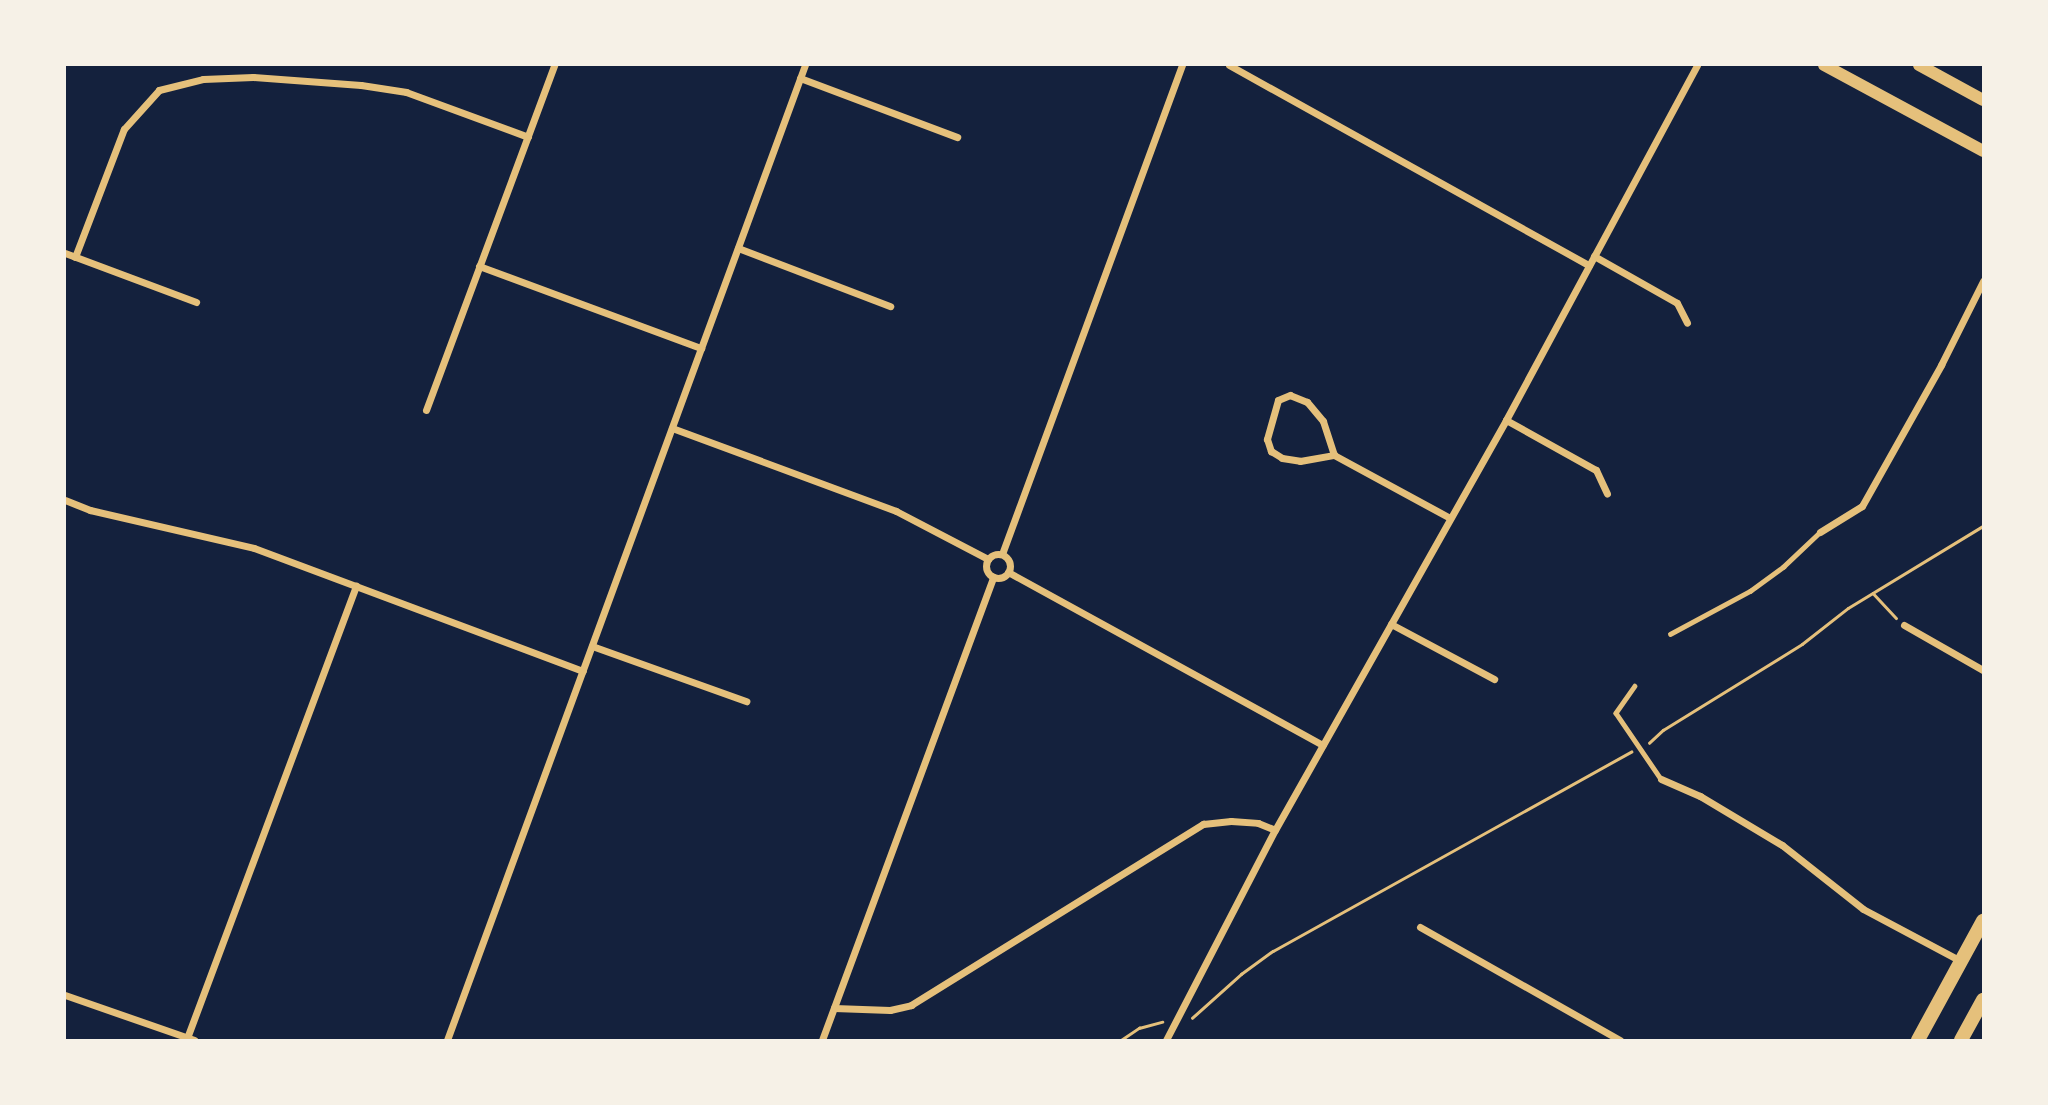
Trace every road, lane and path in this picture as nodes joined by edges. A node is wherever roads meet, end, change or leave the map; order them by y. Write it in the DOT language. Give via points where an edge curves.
graph roads {
  1 [pos="554,65"];
  2 [pos="805,65"];
  3 [pos="1182,65"];
  4 [pos="1229,65"];
  5 [pos="1697,65"];
  6 [pos="1825,65"];
  7 [pos="1919,65"];
  8 [pos="800,78"];
  9 [pos="1983,100"];
  10 [pos="528,137"];
  11 [pos="957,137"];
  12 [pos="1983,151"];
  13 [pos="738,248"];
  14 [pos="65,253"];
  15 [pos="1594,256"];
  16 [pos="75,257"];
  17 [pos="1589,265"];
  18 [pos="480,266"];
  19 [pos="1983,281"];
  20 [pos="196,302"];
  21 [pos="890,306"];
  22 [pos="1686,323"];
  23 [pos="701,348"];
  24 [pos="426,410"];
  25 [pos="1506,420"];
  26 [pos="672,428"];
  27 [pos="1334,455"];
  28 [pos="1606,494"];
  29 [pos="65,500"];
  30 [pos="1450,518"];
  31 [pos="1983,526"];
  32 [pos="1819,532"];
  33 [pos="1002,554"];
  34 [pos="988,559"];
  35 [pos="1008,572"];
  36 [pos="993,577"];
  37 [pos="356,586"];
  38 [pos="1873,593"];
  39 [pos="1391,624"];
  40 [pos="1904,625"];
  41 [pos="1670,634"];
  42 [pos="592,646"];
  43 [pos="1983,670"];
  44 [pos="583,671"];
  45 [pos="1494,679"];
  46 [pos="1635,686"];
  47 [pos="746,701"];
  48 [pos="1322,744"];
  49 [pos="1642,748"];
  50 [pos="1661,779"];
  51 [pos="1275,830"];
  52 [pos="1983,921"];
  53 [pos="1420,927"];
  54 [pos="1961,961"];
  55 [pos="65,995"];
  56 [pos="1983,1000"];
  57 [pos="834,1008"];
  58 [pos="1177,1018"];
  59 [pos="190,1039"];
  60 [pos="447,1040"];
  61 [pos="822,1040"];
  62 [pos="1121,1040"];
  63 [pos="1166,1040"];
  64 [pos="1620,1040"];
  65 [pos="1918,1040"];
  66 [pos="1961,1040"];
  1 -- 10 [label="street"];
  2 -- 8 [label="street"];
  3 -- 33 [label="street"];
  4 -- 17 [label="street"];
  5 -- 15 [label="street"];
  6 -- 12 [label="main road"];
  7 -- 9 [label="main road"];
  8 -- 11 [label="street"];
  8 -- 13 [label="street"];
  10 -- 16 [label="street" via="406,92 361,85 253,77 203,79 170,87 159,90 124,129"];
  10 -- 18 [label="street"];
  13 -- 21 [label="street"];
  13 -- 23 [label="street"];
  14 -- 16 [label="street"];
  15 -- 17 [label="street"];
  15 -- 22 [label="street" via="1677,303"];
  16 -- 20 [label="street"];
  17 -- 25 [label="street"];
  18 -- 23 [label="street"];
  18 -- 24 [label="street"];
  19 -- 32 [label="street" via="1862,506"];
  23 -- 26 [label="street"];
  25 -- 28 [label="street" via="1596,470"];
  25 -- 30 [label="street"];
  26 -- 34 [label="street" via="896,511"];
  26 -- 42 [label="street"];
  27 -- 27 [label="street" via="1300,461 1271,451 1267,439 1278,400 1290,395 1307,402 1323,421"];
  27 -- 30 [label="street"];
  29 -- 37 [label="street" via="90,510 254,548"];
  30 -- 39 [label="street"];
  31 -- 38 [label="path"];
  32 -- 41 [label="lane" via="1783,568 1750,591"];
  33 -- 34 [label="street"];
  33 -- 35 [label="street" via="1009,560"];
  34 -- 36 [label="street" via="986,571"];
  35 -- 36 [label="street"];
  35 -- 48 [label="street"];
  36 -- 57 [label="street"];
  37 -- 44 [label="street"];
  37 -- 59 [label="street"];
  38 -- 40 [label="path"];
  38 -- 49 [label="path"];
  39 -- 45 [label="street"];
  39 -- 48 [label="street"];
  40 -- 43 [label="street"];
  42 -- 44 [label="street"];
  42 -- 47 [label="street"];
  44 -- 60 [label="street"];
  46 -- 49 [label="lane" via="1616,713"];
  48 -- 51 [label="street"];
  49 -- 50 [label="lane"];
  49 -- 58 [label="path" via="1620,756 1273,951 1189,1021"];
  50 -- 54 [label="street" via="1700,796 1782,845 1863,909"];
  51 -- 57 [label="street" via="1258,822 1203,824 912,1005 890,1010"];
  51 -- 58 [label="street"];
  52 -- 54 [label="highway"];
  53 -- 64 [label="street"];
  54 -- 65 [label="highway"];
  55 -- 59 [label="street"];
  56 -- 66 [label="highway"];
  57 -- 61 [label="street"];
  58 -- 62 [label="path" via="1139,1028"];
  58 -- 63 [label="street"];
}
